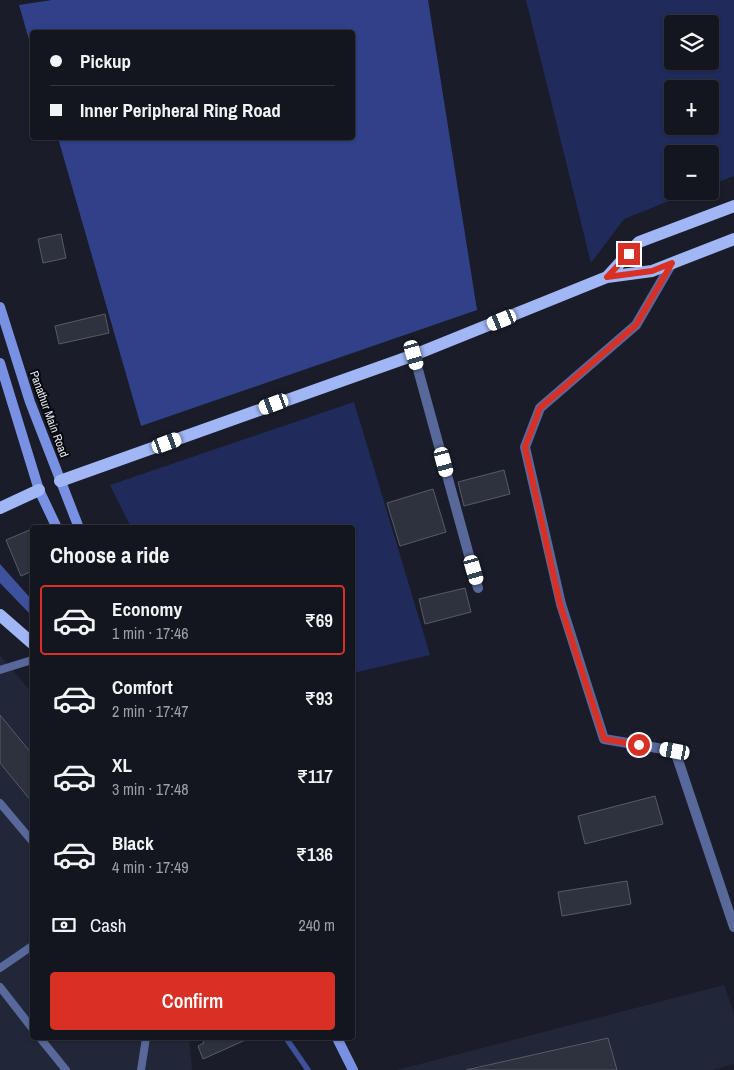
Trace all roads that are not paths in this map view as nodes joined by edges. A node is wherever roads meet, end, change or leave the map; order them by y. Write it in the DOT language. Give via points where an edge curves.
graph roads {
  1 [pos="734,206"];
  2 [pos="734,239"];
  3 [pos="672,263"];
  4 [pos="607,277"];
  5 [pos="0,307"];
  6 [pos="414,355"];
  7 [pos="0,363"];
  8 [pos="60,481"];
  9 [pos="39,490"];
  10 [pos="0,508"];
  11 [pos="56,525"];
  12 [pos="78,525"];
  13 [pos="478,588"];
  14 [pos="0,615"];
  15 [pos="30,642"];
  16 [pos="30,661"];
  17 [pos="0,670"];
  18 [pos="0,803"];
  19 [pos="30,839"];
  20 [pos="734,927"];
  21 [pos="30,947"];
  22 [pos="0,968"];
  23 [pos="0,987"];
  24 [pos="30,1025"];
  25 [pos="42,1040"];
  26 [pos="146,1040"];
  27 [pos="339,1040"];
  28 [pos="66,1070"];
  29 [pos="141,1070"];
  30 [pos="353,1070"];
  1 -- 4 [label="main road" via="639,242"];
  2 -- 3 [label="main road"];
  3 -- 4 [label="main road" via="652,271"];
  3 -- 20 [label="street" via="636,325 540,408 525,447 560,604 604,739 675,751"];
  4 -- 6 [label="main road"];
  5 -- 8 [label="street, Panathur Main Road" via="30,402"];
  6 -- 8 [label="main road"];
  6 -- 13 [label="street"];
  7 -- 9 [label="street"];
  8 -- 12 [label="street, Panathur Main Road"];
  9 -- 10 [label="main road"];
  9 -- 11 [label="street"];
  14 -- 15 [label="main road"];
  16 -- 17 [label="lane"];
  18 -- 19 [label="lane"];
  21 -- 22 [label="lane"];
  23 -- 24 [label="lane"];
  25 -- 28 [label="lane"];
  26 -- 29 [label="lane"];
  27 -- 30 [label="street"];
}
